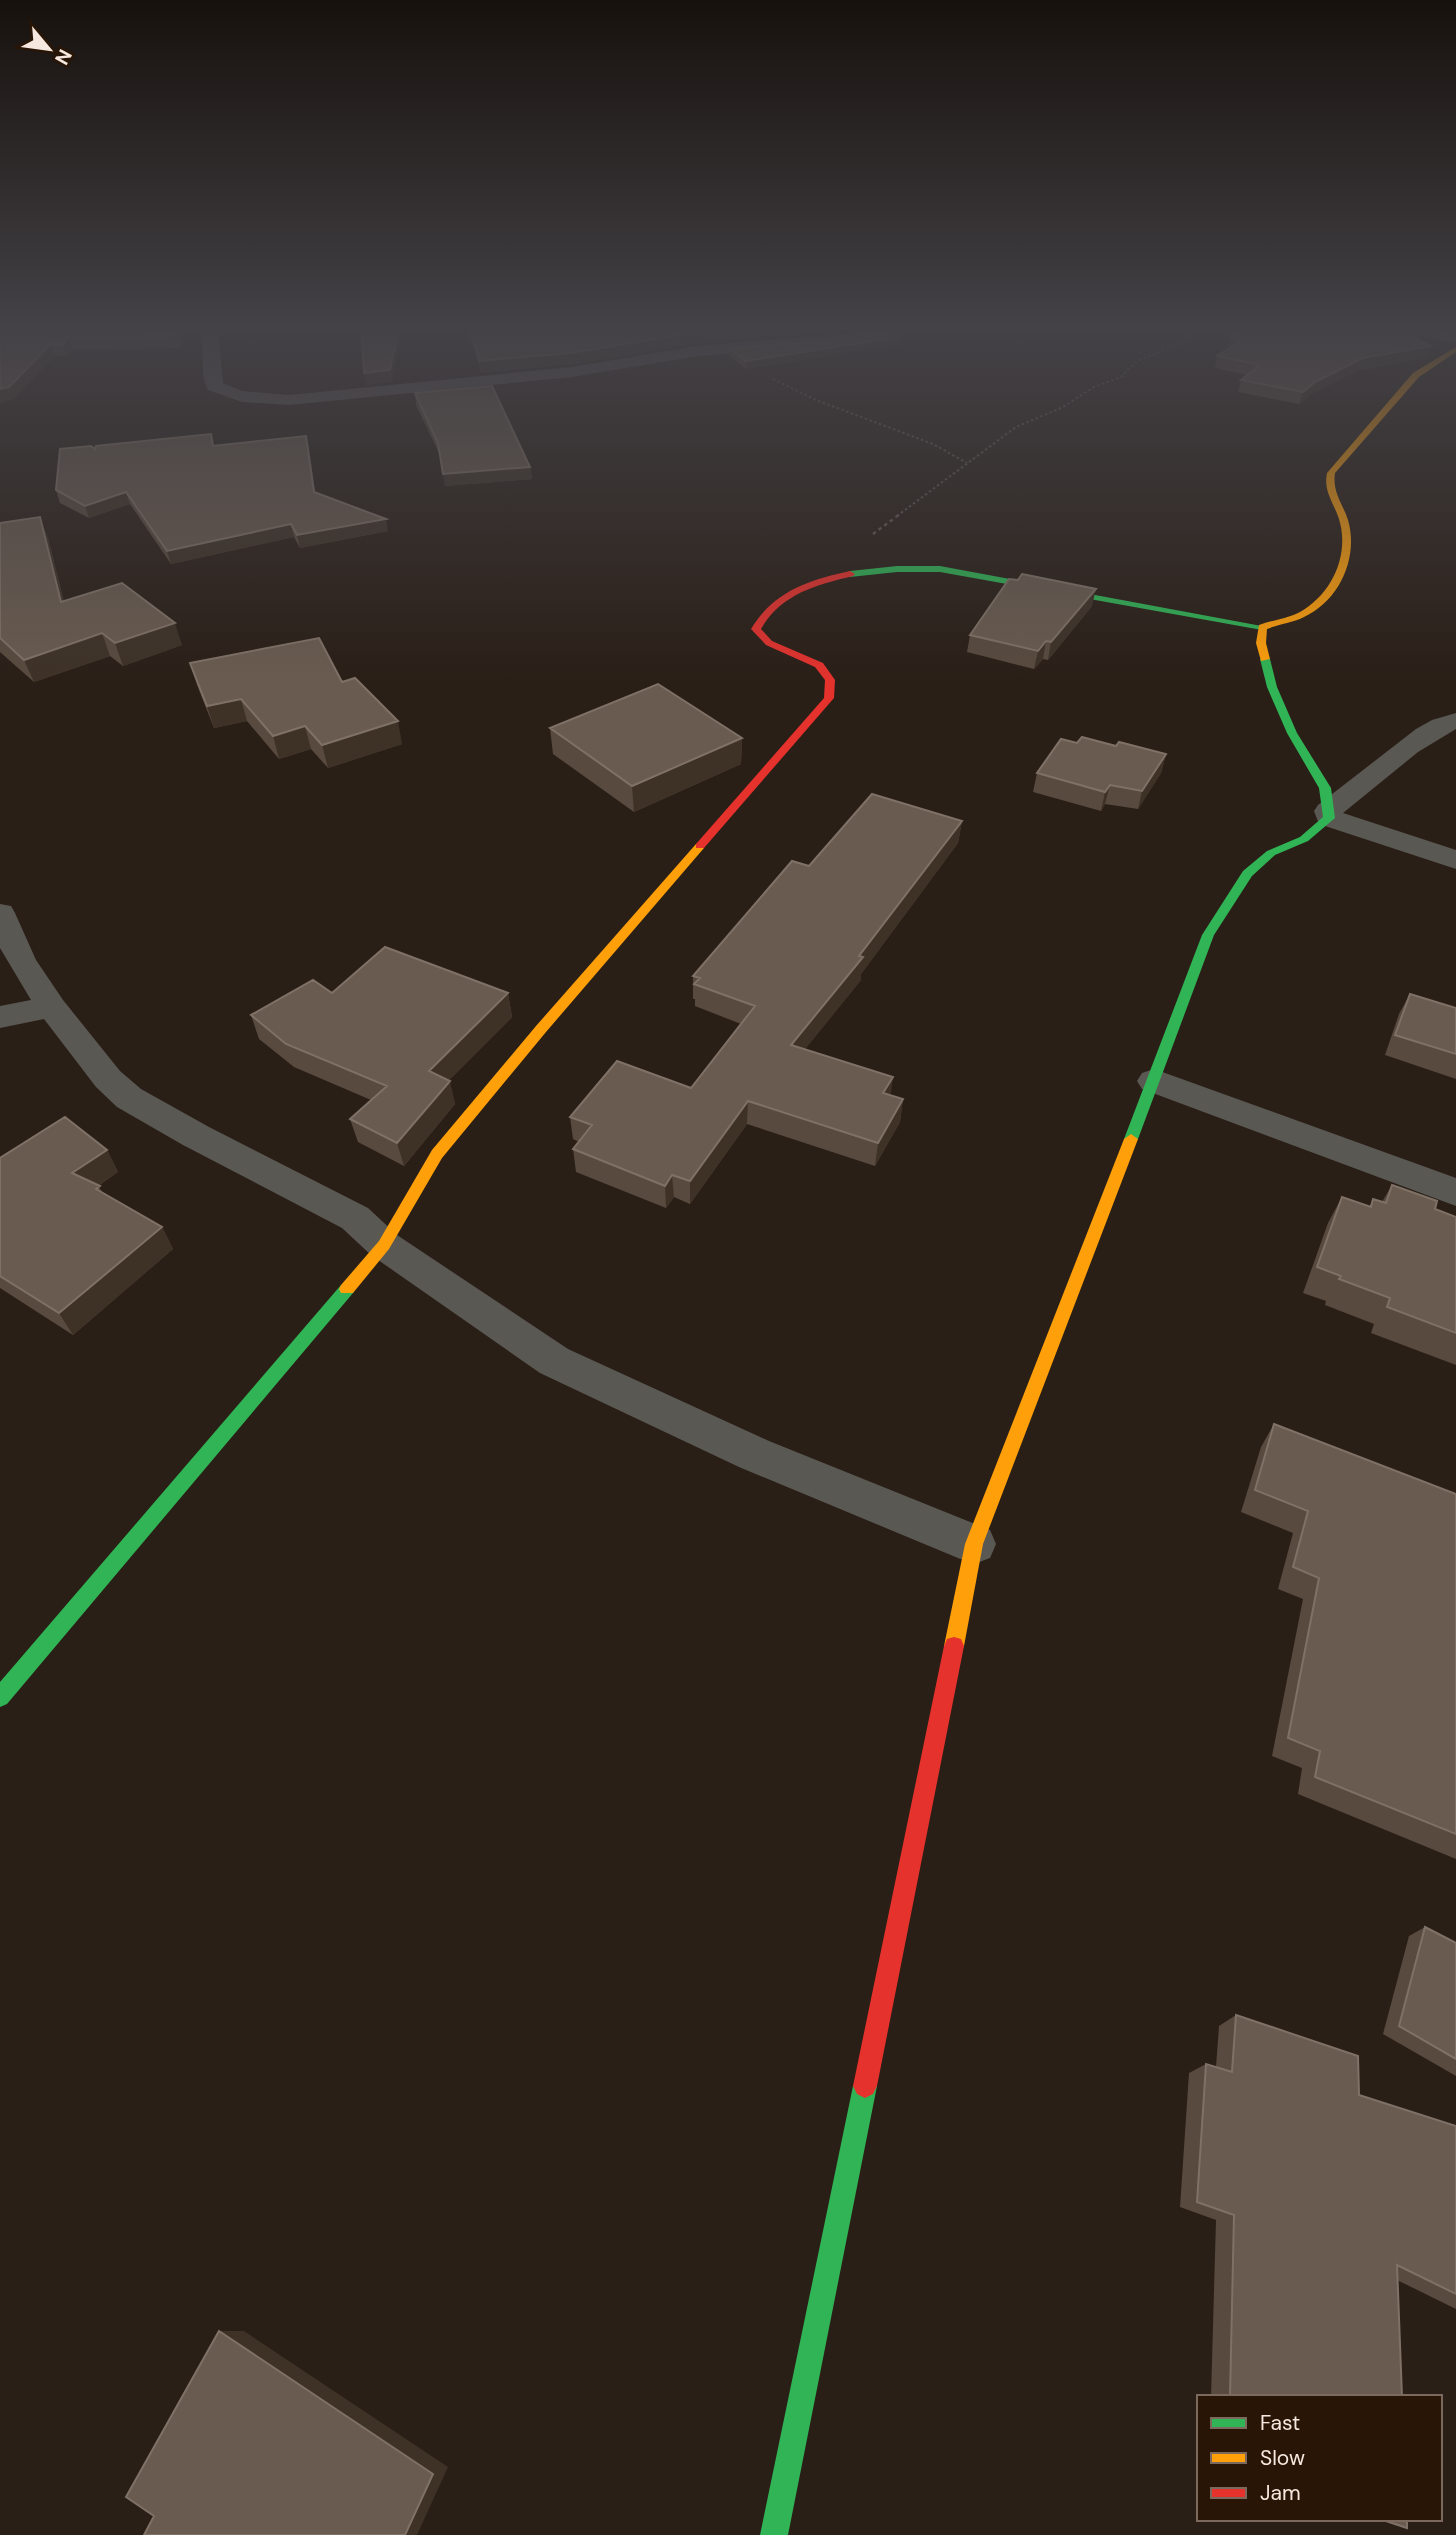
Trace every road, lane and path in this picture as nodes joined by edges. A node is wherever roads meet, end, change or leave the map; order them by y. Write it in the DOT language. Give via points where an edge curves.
graph roads {
  1 [pos="940,445"];
  2 [pos="991,445"];
  3 [pos="1355,445"];
  4 [pos="967,463"];
  5 [pos="846,575"];
  6 [pos="1262,628"];
  7 [pos="1456,721"];
  8 [pos="1328,815"];
  9 [pos="1456,860"];
  10 [pos="0,913"];
  11 [pos="52,1007"];
  12 [pos="0,1017"];
  13 [pos="1154,1081"];
  14 [pos="1456,1192"];
  15 [pos="384,1245"];
  16 [pos="974,1544"];
  17 [pos="0,1697"];
  18 [pos="774,2535"];
  1 -- 4 [label="path"];
  2 -- 4 [label="path"];
  3 -- 6 [label="street" via="1328,483 1347,528 1349,543 1342,573 1303,614"];
  4 -- 5 [label="path" via="868,538"];
  5 -- 6 [label="street" via="903,567 940,569"];
  5 -- 15 [label="street" via="779,599 756,629 769,643 819,665 830,680 829,698 437,1154"];
  6 -- 8 [label="street" via="1272,687 1292,733 1325,788"];
  7 -- 8 [label="street" via="1429,731"];
  8 -- 9 [label="street"];
  8 -- 13 [label="street" via="1304,839 1271,853 1247,874 1208,934"];
  10 -- 11 [label="street" via="21,961"];
  11 -- 12 [label="street"];
  11 -- 15 [label="street" via="129,1098 355,1218"];
  13 -- 14 [label="street"];
  13 -- 16 [label="street"];
  15 -- 16 [label="street" via="554,1361 754,1454"];
  15 -- 17 [label="street"];
  16 -- 18 [label="street"];
}
